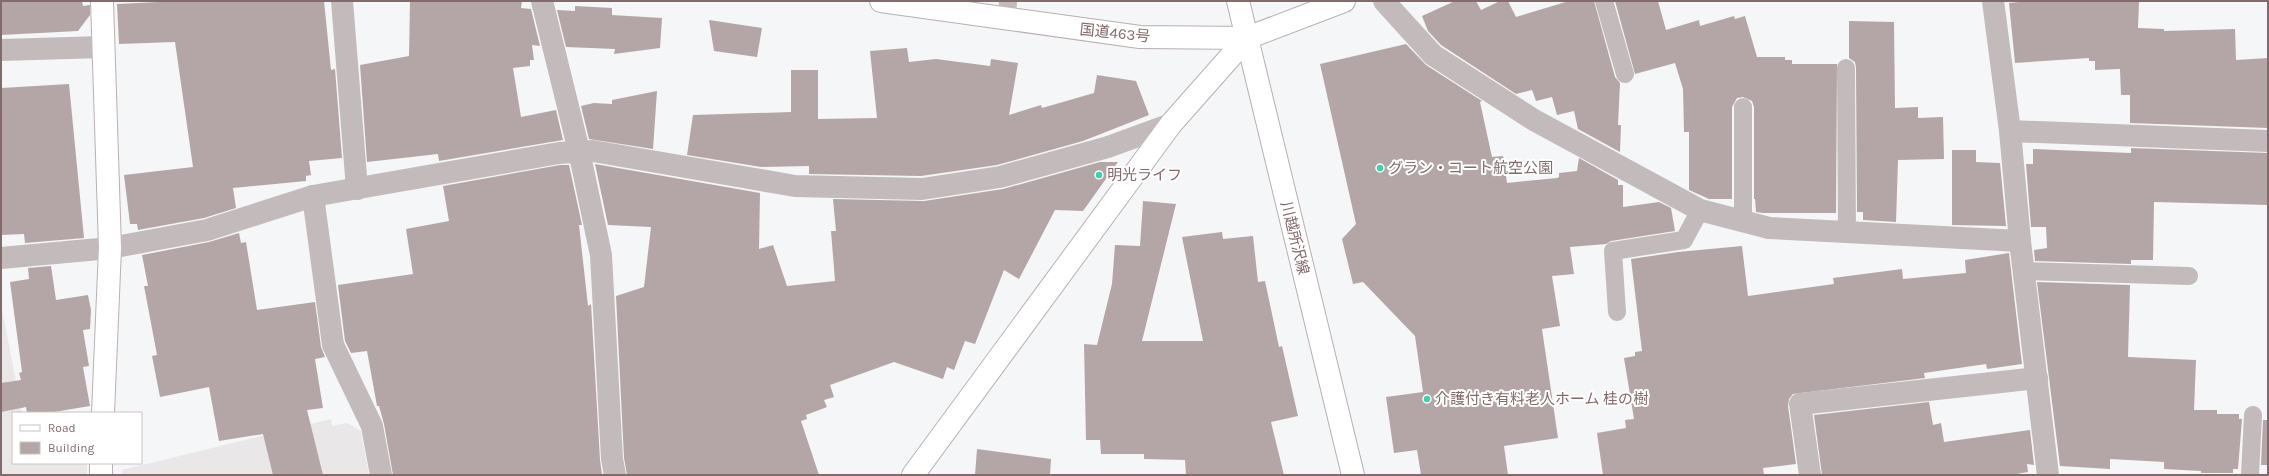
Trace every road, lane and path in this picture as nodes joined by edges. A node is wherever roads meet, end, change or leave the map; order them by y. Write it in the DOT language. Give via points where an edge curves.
graph roads {
  1 [pos="102,1"];
  2 [pos="342,1"];
  3 [pos="542,1"];
  4 [pos="881,1"];
  5 [pos="1238,1"];
  6 [pos="1344,1"];
  7 [pos="1384,1"];
  8 [pos="1604,1"];
  9 [pos="1993,1"];
  10 [pos="928,4"];
  11 [pos="1008,10"];
  12 [pos="1247,38"];
  13 [pos="103,47"];
  14 [pos="1,50"];
  15 [pos="1846,68"];
  16 [pos="1625,74"];
  17 [pos="1743,107"];
  18 [pos="1172,124"];
  19 [pos="2010,131"];
  20 [pos="2268,141"];
  21 [pos="579,150"];
  22 [pos="357,189"];
  23 [pos="313,196"];
  24 [pos="1700,210"];
  25 [pos="1743,222"];
  26 [pos="1847,232"];
  27 [pos="2020,241"];
  28 [pos="110,248"];
  29 [pos="1,258"];
  30 [pos="2024,271"];
  31 [pos="2189,276"];
  32 [pos="1618,312"];
  33 [pos="2037,378"];
  34 [pos="103,412"];
  35 [pos="2253,415"];
  36 [pos="101,464"];
  37 [pos="101,475"];
  38 [pos="380,475"];
  39 [pos="615,475"];
  40 [pos="913,475"];
  41 [pos="1353,475"];
  42 [pos="1810,475"];
  43 [pos="2048,475"];
  44 [pos="2250,475"];
  1 -- 13 [label="main road"];
  2 -- 22 [label="street"];
  3 -- 21 [label="street"];
  4 -- 10 [label="main road, 国道463号"];
  5 -- 12 [label="main road, 川越所沢線"];
  6 -- 12 [label="main road, 国道463号"];
  7 -- 24 [label="street" via="1433,55 1534,120"];
  8 -- 16 [label="lane"];
  9 -- 19 [label="street"];
  10 -- 11 [label="main road, 国道463号"];
  11 -- 12 [label="main road, 国道463号" via="1140,37"];
  12 -- 18 [label="main road"];
  12 -- 41 [label="main road, 川越所沢線"];
  13 -- 14 [label="street"];
  13 -- 28 [label="main road"];
  15 -- 26 [label="lane"];
  17 -- 25 [label="lane"];
  18 -- 21 [label="street" via="1108,147 1000,177 922,189 795,186"];
  18 -- 40 [label="main road"];
  19 -- 20 [label="street"];
  19 -- 27 [label="street"];
  21 -- 22 [label="street"];
  21 -- 39 [label="street" via="600,255"];
  22 -- 23 [label="street"];
  23 -- 28 [label="street" via="207,230"];
  23 -- 38 [label="street" via="333,345 372,426"];
  24 -- 25 [label="street"];
  24 -- 32 [label="lane" via="1684,240 1613,251"];
  25 -- 26 [label="street" via="1769,228"];
  26 -- 27 [label="street"];
  27 -- 30 [label="street"];
  28 -- 29 [label="street"];
  28 -- 34 [label="main road"];
  30 -- 31 [label="lane"];
  30 -- 33 [label="street"];
  33 -- 42 [label="street" via="1800,404"];
  33 -- 43 [label="street"];
  35 -- 44 [label="lane"];
  36 -- 37 [label="main road"];
}
